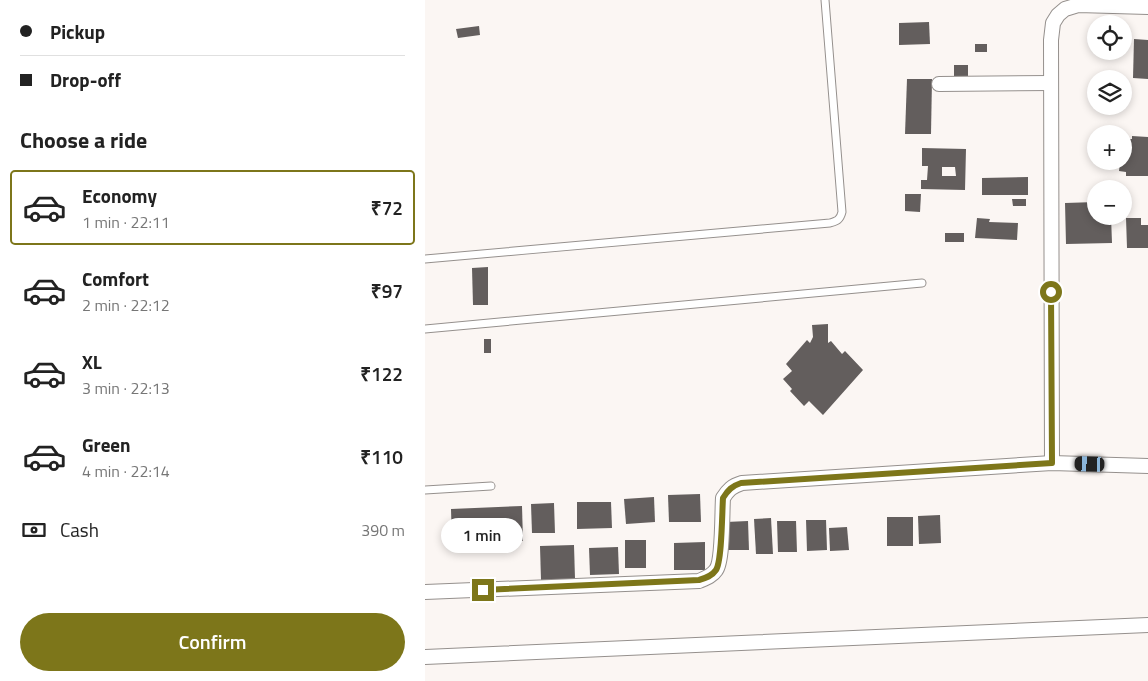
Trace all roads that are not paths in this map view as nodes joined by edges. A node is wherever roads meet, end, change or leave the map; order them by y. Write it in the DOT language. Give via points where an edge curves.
graph roads {
  1 [pos="825,0"];
  2 [pos="1148,7"];
  3 [pos="1051,83"];
  4 [pos="939,84"];
  5 [pos="425,259"];
  6 [pos="922,283"];
  7 [pos="425,328"];
  8 [pos="1052,463"];
  9 [pos="1148,466"];
  10 [pos="491,486"];
  11 [pos="425,490"];
  12 [pos="425,592"];
  13 [pos="1148,625"];
  14 [pos="425,657"];
  1 -- 5 [label="lane" via="842,212 837,221"];
  2 -- 3 [label="street" via="1078,5 1058,15 1053,23 1051,40"];
  3 -- 4 [label="street"];
  3 -- 8 [label="street"];
  6 -- 7 [label="lane"];
  8 -- 9 [label="street"];
  8 -- 12 [label="street" via="741,483 727,490 723,498 718,568 711,576 699,580"];
  10 -- 11 [label="lane"];
  13 -- 14 [label="street"];
}
